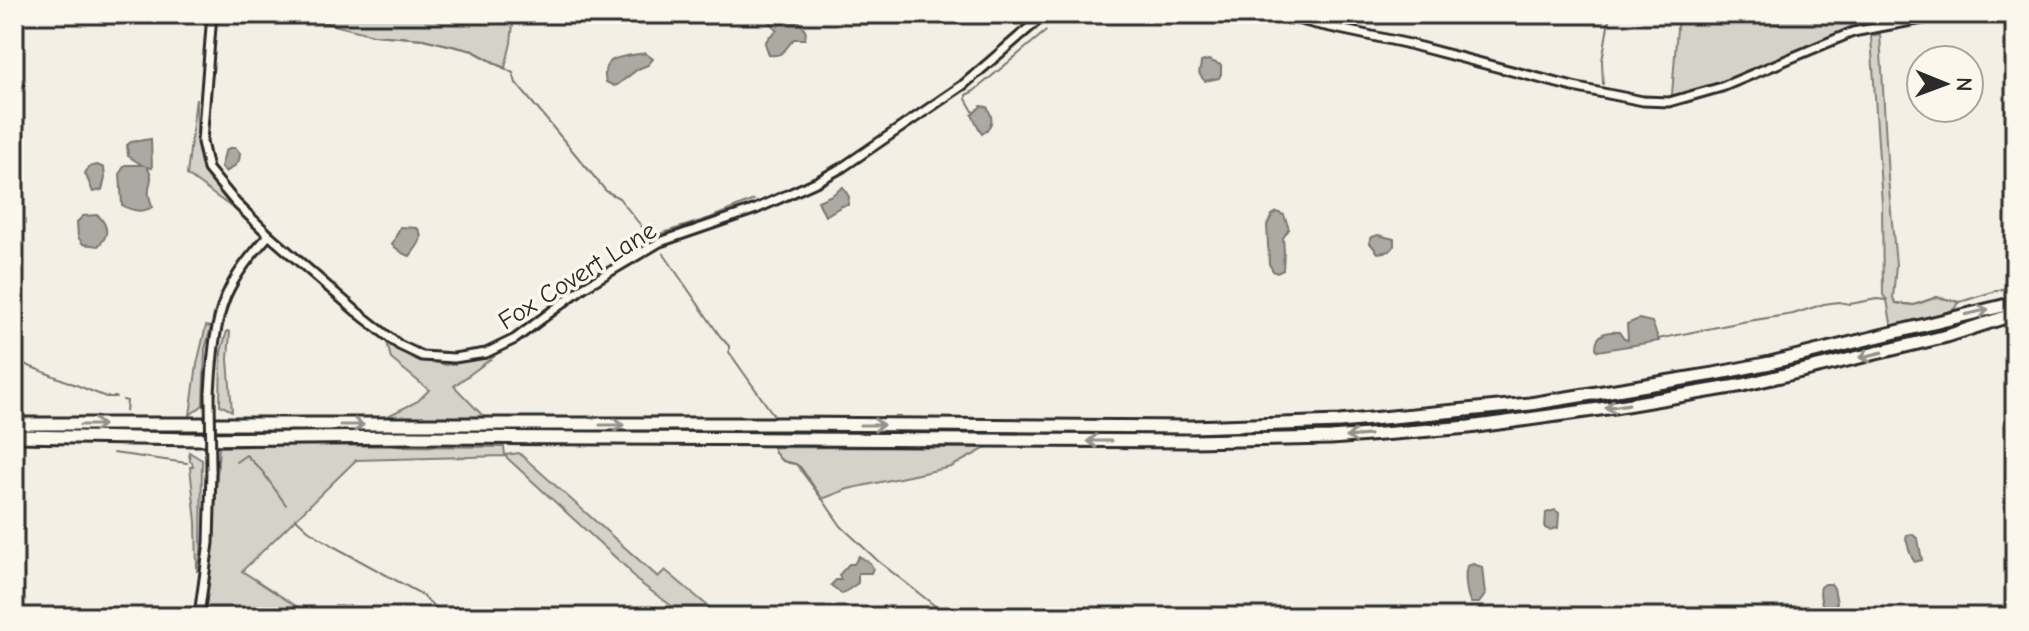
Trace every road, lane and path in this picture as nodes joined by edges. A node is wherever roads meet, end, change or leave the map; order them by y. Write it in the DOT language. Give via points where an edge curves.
graph roads {
  1 [pos="212,14"];
  2 [pos="1045,14"];
  3 [pos="1278,14"];
  4 [pos="1949,14"];
  5 [pos="269,235"];
  6 [pos="2015,303"];
  7 [pos="2015,314"];
  8 [pos="14,424"];
  9 [pos="14,436"];
  10 [pos="195,617"];
  1 -- 5 [label="street, Fox Covert Lane" via="202,142 208,169"];
  2 -- 5 [label="street, Fox Covert Lane" via="963,85 843,167 756,209 660,242 486,353 422,356 399,345"];
  3 -- 4 [label="street" via="1573,87 1669,102 1722,87 1853,32"];
  5 -- 10 [label="street, bridge" via="226,296 213,346 209,543"];
  8 -- 6 [label="highway, one-way" via="1191,427 1339,422 1530,404 1687,379"];
  7 -- 9 [label="highway, one-way" via="1947,336 1743,385 1469,427 1331,438"];
}
